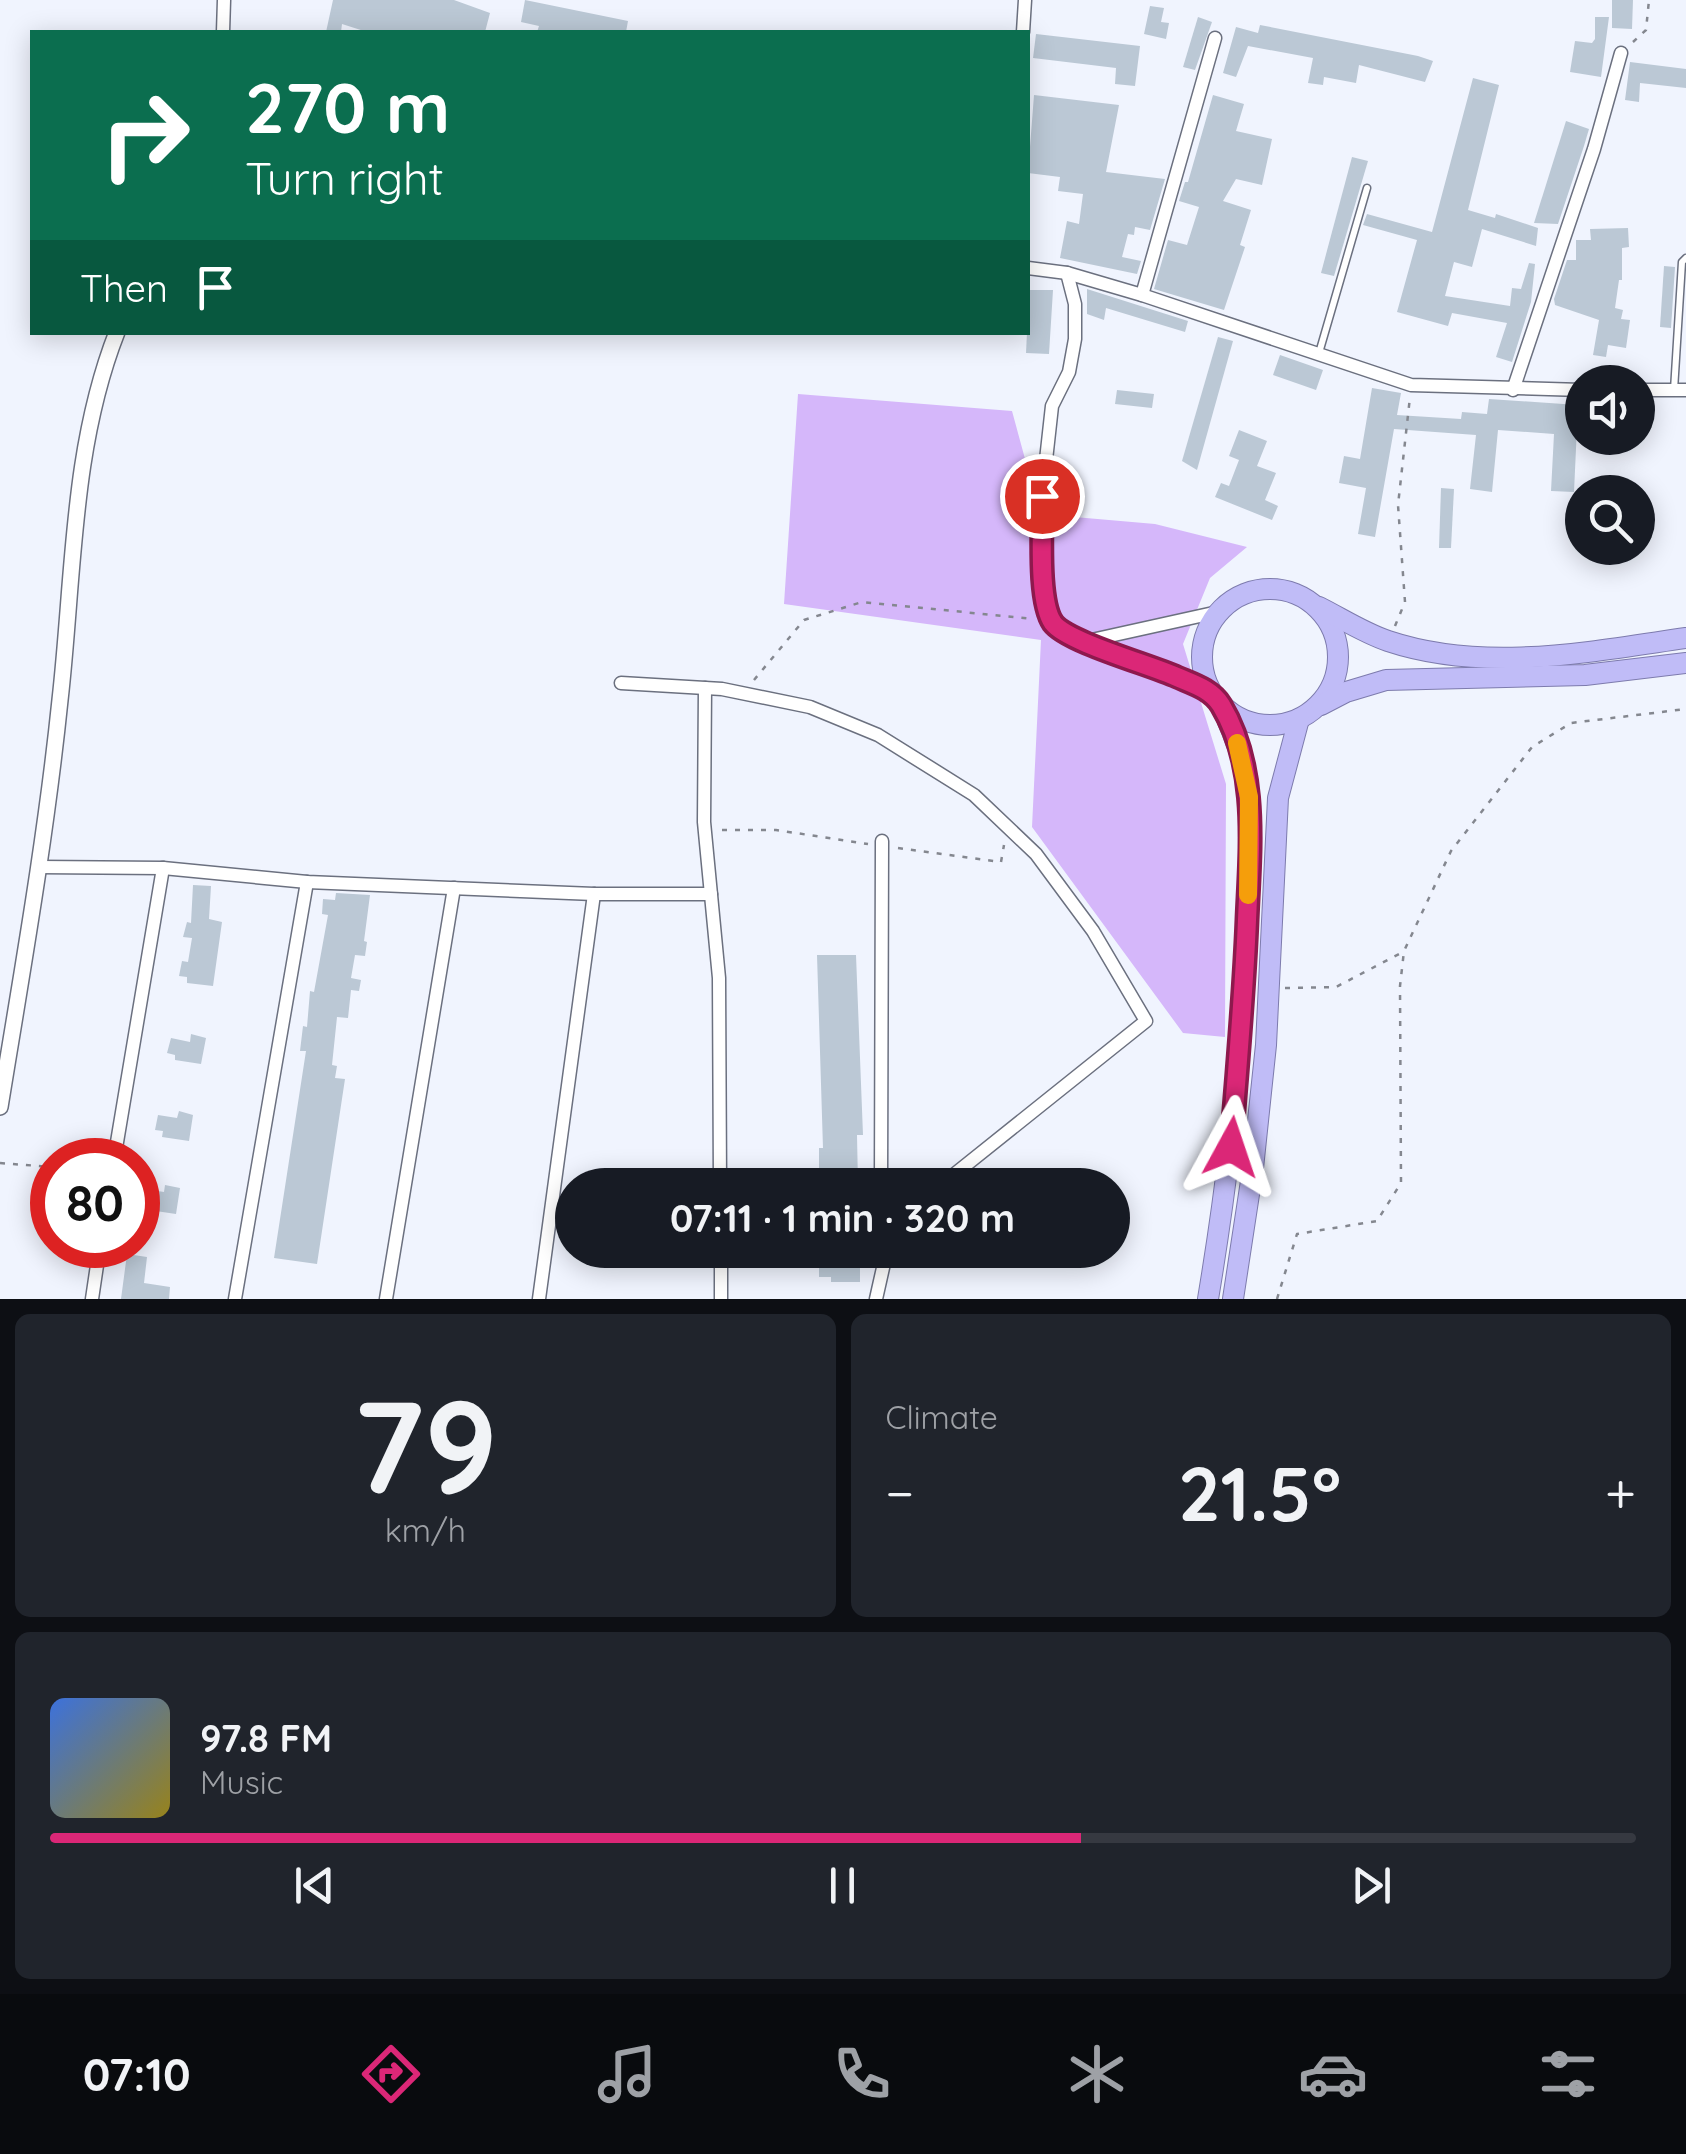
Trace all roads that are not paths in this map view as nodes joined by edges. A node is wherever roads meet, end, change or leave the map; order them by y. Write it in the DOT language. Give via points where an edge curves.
graph roads {
  1 [pos="224,0"];
  2 [pos="1025,0"];
  3 [pos="223,30"];
  4 [pos="1022,30"];
  5 [pos="1215,38"];
  6 [pos="1621,53"];
  7 [pos="1367,188"];
  8 [pos="1686,258"];
  9 [pos="1030,268"];
  10 [pos="1066,273"];
  11 [pos="1142,294"];
  12 [pos="116,335"];
  13 [pos="1319,353"];
  14 [pos="1513,390"];
  15 [pos="1565,390"];
  16 [pos="1680,390"];
  17 [pos="1314,604"];
  18 [pos="1218,612"];
  19 [pos="1686,638"];
  20 [pos="1085,642"];
  21 [pos="1686,663"];
  22 [pos="620,683"];
  23 [pos="705,688"];
  24 [pos="1216,698"];
  25 [pos="1307,714"];
  26 [pos="882,845"];
  27 [pos="39,866"];
  28 [pos="163,868"];
  29 [pos="307,882"];
  30 [pos="454,888"];
  31 [pos="594,894"];
  32 [pos="711,894"];
  33 [pos="0,1108"];
  34 [pos="118,1138"];
  35 [pos="720,1168"];
  36 [pos="881,1168"];
  37 [pos="962,1168"];
  38 [pos="97,1268"];
  39 [pos="721,1268"];
  40 [pos="883,1268"];
  41 [pos="92,1299"];
  42 [pos="236,1299"];
  43 [pos="386,1299"];
  44 [pos="539,1299"];
  45 [pos="722,1299"];
  46 [pos="876,1299"];
  47 [pos="1208,1299"];
  48 [pos="1233,1299"];
  1 -- 3 [label="street"];
  2 -- 4 [label="street"];
  5 -- 11 [label="street"];
  6 -- 14 [label="street"];
  7 -- 13 [label="lane"];
  8 -- 16 [label="lane" via="1677,305"];
  9 -- 10 [label="street"];
  10 -- 11 [label="street"];
  10 -- 20 [label="street" via="1075,340 1052,406 1042,496 1045,598 1050,620"];
  11 -- 13 [label="street"];
  12 -- 27 [label="street" via="98,380 72,533 61,698"];
  13 -- 14 [label="street" via="1411,385"];
  14 -- 15 [label="street"];
  17 -- 18 [label="highway" via="1275,588 1234,598"];
  17 -- 19 [label="highway" via="1388,642 1509,659"];
  17 -- 25 [label="highway" via="1336,637 1338,656 1327,694"];
  18 -- 20 [label="street"];
  18 -- 24 [label="highway" via="1201,650"];
  20 -- 24 [label="street"];
  21 -- 25 [label="highway" via="1585,675 1386,680"];
  22 -- 23 [label="street"];
  23 -- 32 [label="street"];
  23 -- 37 [label="street" via="810,707 878,735 974,795 1036,854 1146,1021"];
  24 -- 25 [label="highway" via="1250,722 1283,724"];
  24 -- 47 [label="highway" via="1240,750 1249,797 1249,873 1231,1147"];
  25 -- 48 [label="highway" via="1278,798 1255,1151"];
  26 -- 36 [label="street"];
  27 -- 28 [label="street"];
  27 -- 33 [label="street"];
  28 -- 29 [label="street"];
  28 -- 34 [label="street"];
  29 -- 30 [label="street"];
  29 -- 42 [label="street"];
  30 -- 31 [label="street"];
  30 -- 43 [label="street"];
  31 -- 32 [label="street"];
  31 -- 44 [label="street"];
  32 -- 35 [label="street" via="719,978"];
  38 -- 41 [label="street"];
  39 -- 45 [label="street"];
  40 -- 46 [label="street"];
}
